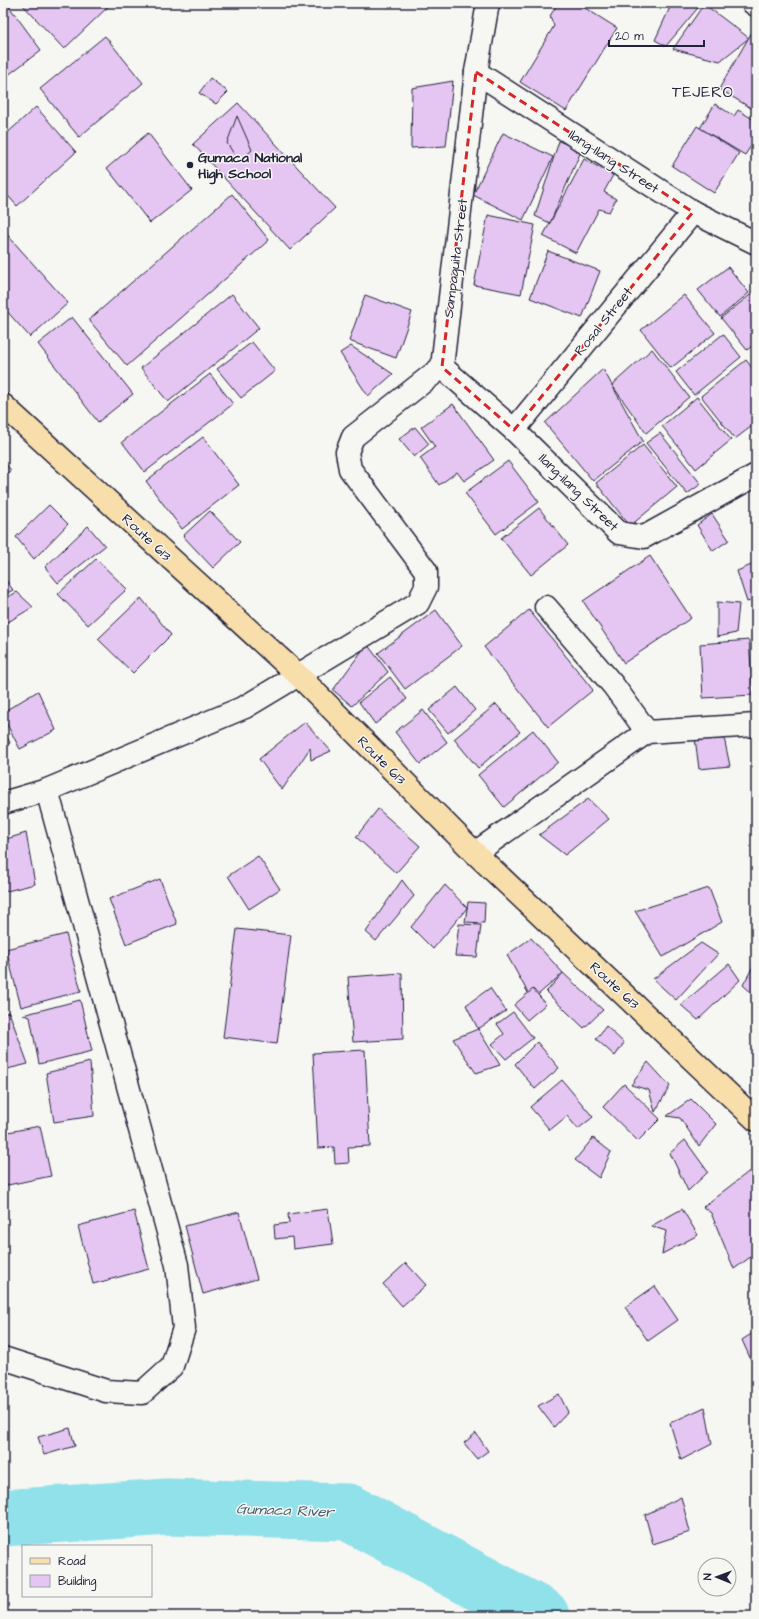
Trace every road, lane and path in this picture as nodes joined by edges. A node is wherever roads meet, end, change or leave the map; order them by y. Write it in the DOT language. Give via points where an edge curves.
graph roads {
  1 [pos="488,3"];
  2 [pos="753,3"];
  3 [pos="756,5"];
  4 [pos="476,72"];
  5 [pos="693,212"];
  6 [pos="756,243"];
  7 [pos="442,367"];
  8 [pos="3,405"];
  9 [pos="514,430"];
  10 [pos="756,475"];
  11 [pos="546,607"];
  12 [pos="299,676"];
  13 [pos="756,725"];
  14 [pos="647,732"];
  15 [pos="47,790"];
  16 [pos="3,803"];
  17 [pos="475,853"];
  18 [pos="756,1120"];
  19 [pos="3,1358"];
  1 -- 4 [label="street, Sampaguita Street"];
  2 -- 3 [label="street"];
  4 -- 5 [label="street, Ilang-Ilang Street"];
  4 -- 7 [label="street, Sampaguita Street"];
  5 -- 6 [label="street, Ilang-Ilang Street"];
  5 -- 9 [label="street, Rosal Street"];
  7 -- 9 [label="street, Ilang-ilang Street"];
  7 -- 12 [label="street" via="354,437 347,452 350,469 426,571 426,587 418,603"];
  8 -- 12 [label="main road, Route 613"];
  9 -- 10 [label="street, Ilang-ilang Street" via="619,533 644,537"];
  11 -- 14 [label="street" via="613,686"];
  12 -- 15 [label="street" via="245,707"];
  12 -- 17 [label="main road, Route 613"];
  13 -- 14 [label="street"];
  14 -- 17 [label="street"];
  15 -- 16 [label="street"];
  15 -- 19 [label="street" via="177,1265 184,1328 172,1366 142,1393 106,1391"];
  17 -- 18 [label="main road, Route 613"];
}
